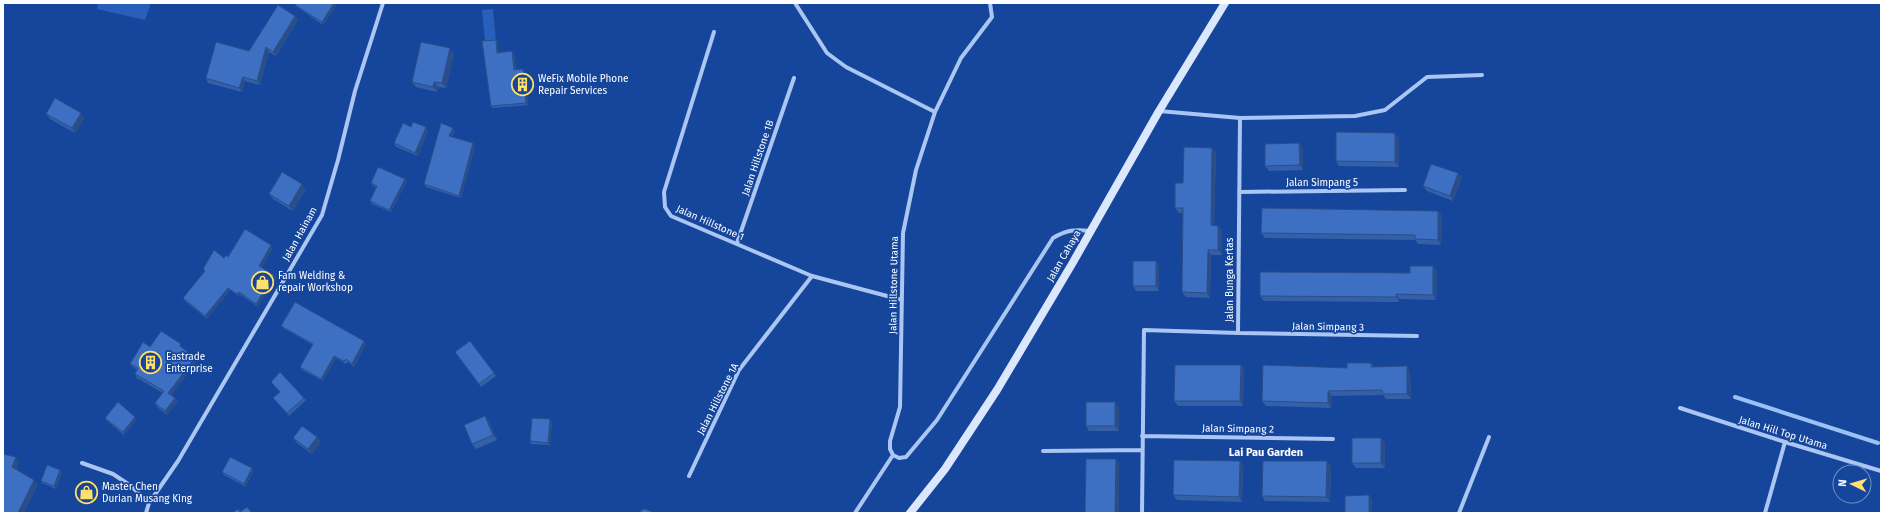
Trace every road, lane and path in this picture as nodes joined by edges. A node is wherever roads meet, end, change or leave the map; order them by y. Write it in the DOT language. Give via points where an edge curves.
graph roads {
  1 [pos="383,3"];
  2 [pos="795,3"];
  3 [pos="990,3"];
  4 [pos="1224,3"];
  5 [pos="714,32"];
  6 [pos="1482,75"];
  7 [pos="794,78"];
  8 [pos="1159,111"];
  9 [pos="936,112"];
  10 [pos="1240,118"];
  11 [pos="1405,190"];
  12 [pos="1239,192"];
  13 [pos="1090,231"];
  14 [pos="737,243"];
  15 [pos="812,276"];
  16 [pos="902,300"];
  17 [pos="1238,333"];
  18 [pos="1417,336"];
  19 [pos="1680,408"];
  20 [pos="1142,436"];
  21 [pos="1489,437"];
  22 [pos="1333,439"];
  23 [pos="1785,442"];
  24 [pos="1142,450"];
  25 [pos="1043,451"];
  26 [pos="894,455"];
  27 [pos="82,463"];
  28 [pos="1881,470"];
  29 [pos="689,476"];
  30 [pos="149,503"];
  31 [pos="146,513"];
  32 [pos="855,513"];
  33 [pos="910,513"];
  34 [pos="1142,513"];
  35 [pos="1459,513"];
  36 [pos="1765,513"];
  1 -- 30 [label="street, Jalan Hainam" via="355,91 322,215 178,461"];
  2 -- 9 [label="street" via="827,53 846,67"];
  3 -- 9 [label="street, Jalan Hillstone Utama" via="992,17 961,58"];
  4 -- 8 [label="street, Jalan Cahaya"];
  5 -- 14 [label="street, Jalan Hillstone 1" via="664,192 665,207 671,216"];
  6 -- 10 [label="street" via="1427,77 1385,110 1367,114"];
  7 -- 14 [label="street, Jalan Hillstone 1B"];
  8 -- 10 [label="street"];
  8 -- 13 [label="street, Jalan Cahaya"];
  9 -- 16 [label="street, Jalan Hillstone Utama" via="916,170 903,233"];
  10 -- 12 [label="street, Jalan Bunga Kertas"];
  11 -- 12 [label="street, Jalan Simpang 5"];
  12 -- 17 [label="street, Jalan Bunga Kertas"];
  13 -- 26 [label="street" via="1065,231 1053,238 937,420 906,457 899,458"];
  13 -- 33 [label="street, Jalan Cahaya" via="973,428"];
  14 -- 15 [label="street, Jalan Hillstone 1"];
  15 -- 16 [label="street, Jalan Hillstone 1"];
  15 -- 29 [label="street, Jalan Hillstone 1A" via="739,370"];
  16 -- 26 [label="street, Jalan Hillstone Utama" via="900,407 890,441 890,449"];
  17 -- 18 [label="street, Jalan Simpang 3"];
  17 -- 20 [label="street, Jalan Bunga Kertas" via="1144,330"];
  19 -- 23 [label="street, Jalan Hill Top Utama"];
  20 -- 22 [label="street, Jalan Simpang 2"];
  20 -- 24 [label="street, Jalan Bunga Kertas"];
  21 -- 35 [label="street"];
  23 -- 28 [label="street, Jalan Hill Top Utama"];
  23 -- 36 [label="street"];
  24 -- 25 [label="street"];
  24 -- 34 [label="street, Jalan Bunga Kertas"];
  26 -- 32 [label="street"];
  27 -- 30 [label="street" via="113,474"];
  30 -- 31 [label="street, Jalan Hainam"];
}
